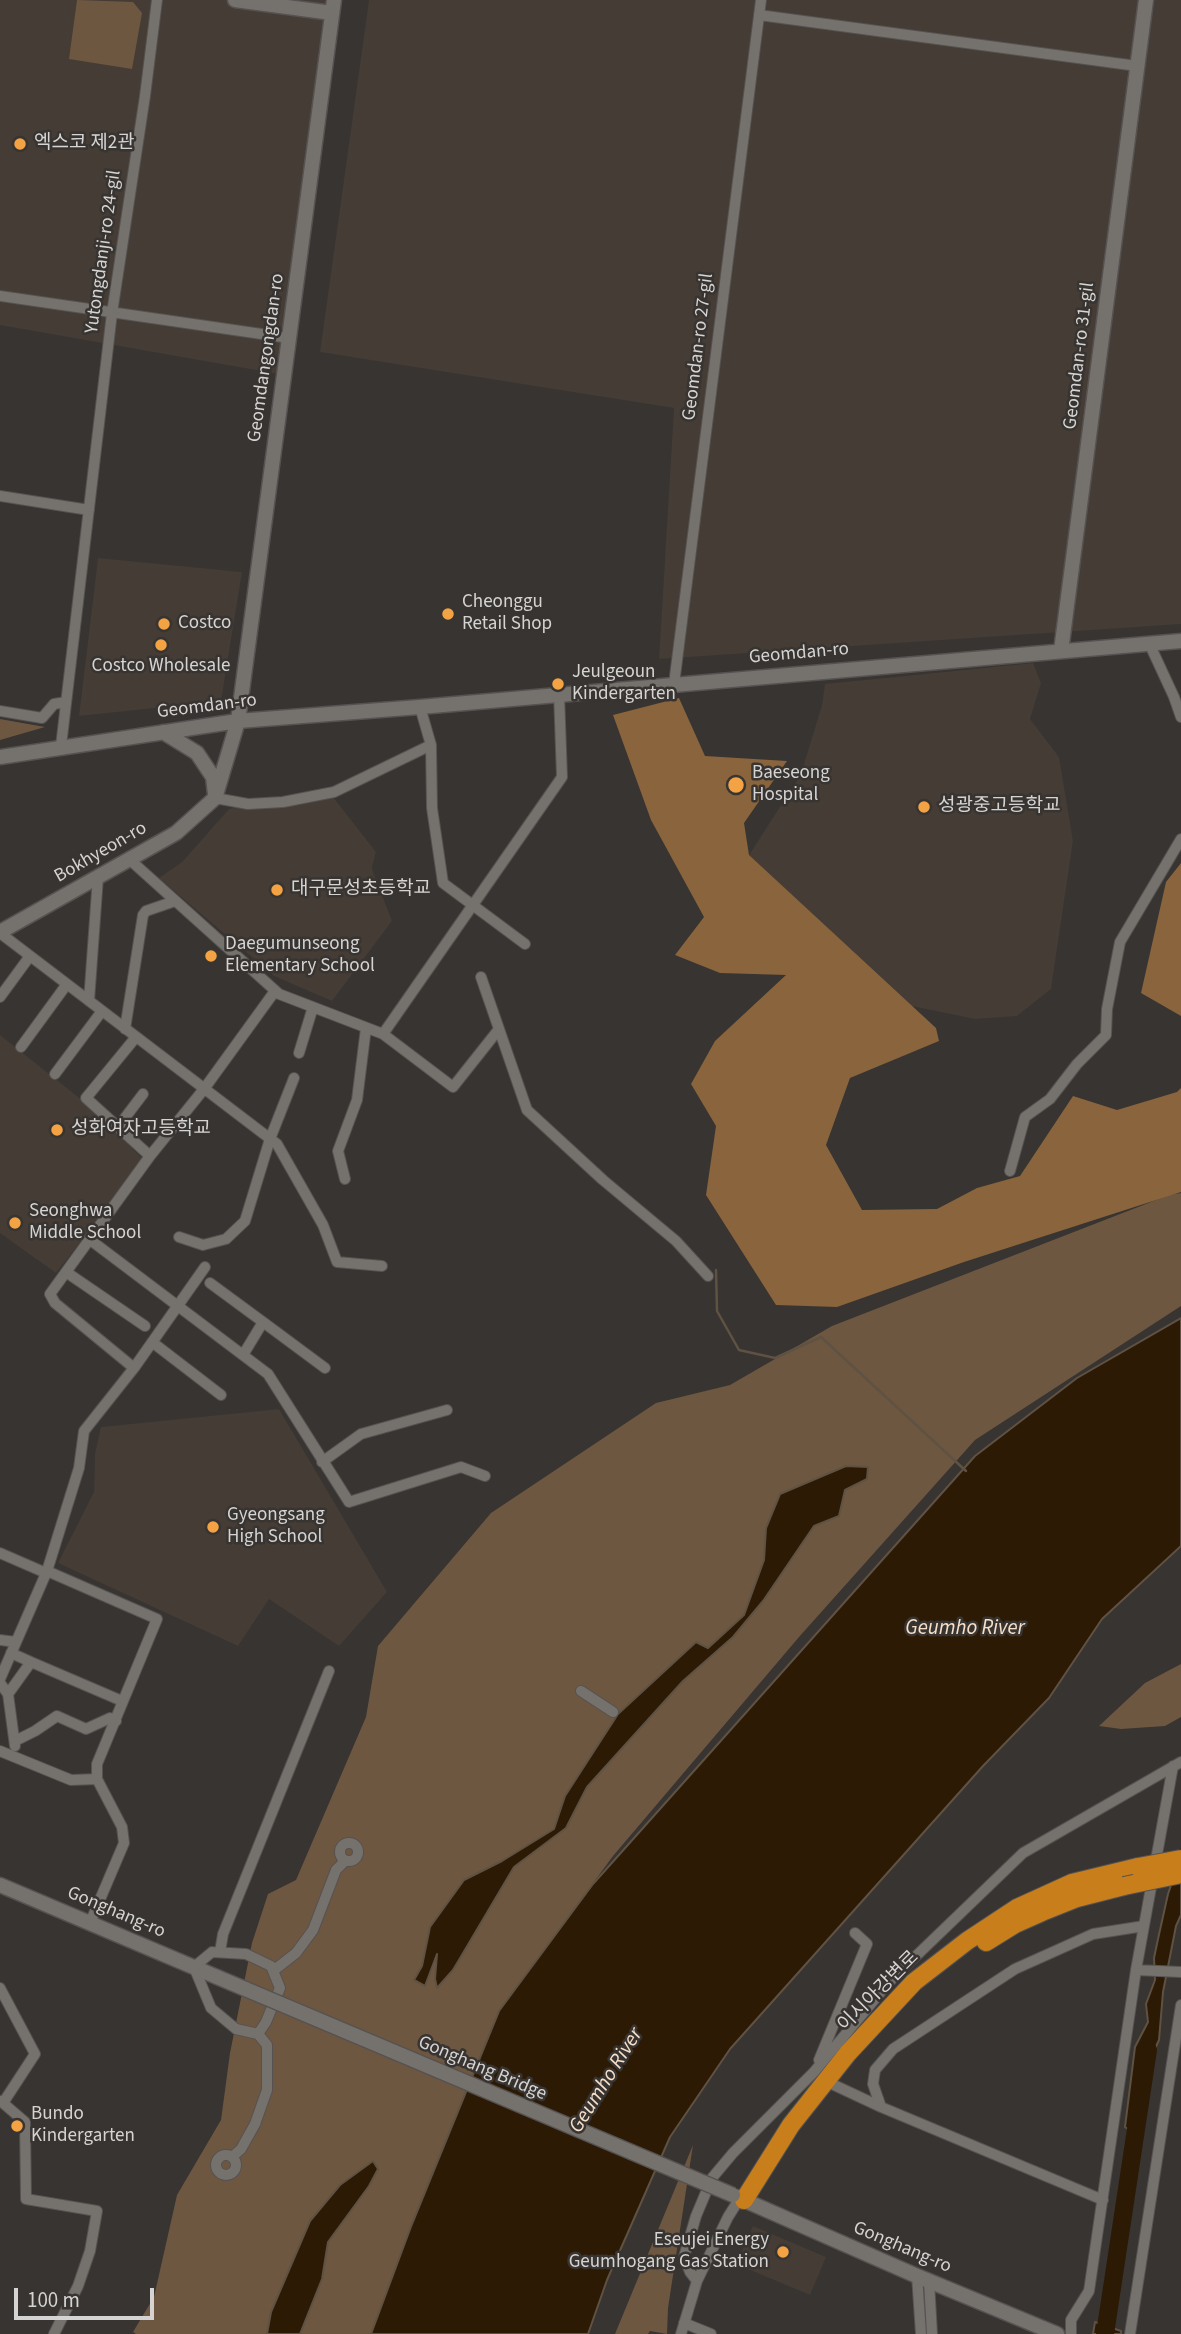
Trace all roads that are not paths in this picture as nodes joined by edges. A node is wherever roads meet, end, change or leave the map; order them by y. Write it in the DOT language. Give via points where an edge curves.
graph roads {
  1 [pos="157,0"];
  2 [pos="235,0"];
  3 [pos="761,0"];
  4 [pos="1146,0"];
  5 [pos="333,6"];
  6 [pos="759,15"];
  7 [pos="1137,66"];
  8 [pos="0,296"];
  9 [pos="112,313"];
  10 [pos="289,338"];
  11 [pos="0,496"];
  12 [pos="89,510"];
  13 [pos="1181,641"];
  14 [pos="1149,643"];
  15 [pos="1061,651"];
  16 [pos="674,684"];
  17 [pos="559,694"];
  18 [pos="66,702"];
  19 [pos="420,707"];
  20 [pos="0,711"];
  21 [pos="1181,717"];
  22 [pos="238,721"];
  23 [pos="163,732"];
  24 [pos="431,745"];
  25 [pos="61,746"];
  26 [pos="0,757"];
  27 [pos="215,798"];
  28 [pos="1181,839"];
  29 [pos="129,859"];
  30 [pos="98,877"];
  31 [pos="176,901"];
  32 [pos="473,905"];
  33 [pos="0,933"];
  34 [pos="525,944"];
  35 [pos="30,956"];
  36 [pos="481,977"];
  37 [pos="67,984"];
  38 [pos="275,991"];
  39 [pos="0,997"];
  40 [pos="89,1001"];
  41 [pos="313,1007"];
  42 [pos="102,1011"];
  43 [pos="366,1028"];
  44 [pos="125,1029"];
  45 [pos="499,1029"];
  46 [pos="383,1034"];
  47 [pos="136,1037"];
  48 [pos="21,1047"];
  49 [pos="299,1053"];
  50 [pos="55,1074"];
  51 [pos="294,1078"];
  52 [pos="204,1089"];
  53 [pos="143,1094"];
  54 [pos="118,1127"];
  55 [pos="270,1139"];
  56 [pos="150,1156"];
  57 [pos="1010,1171"];
  58 [pos="345,1179"];
  59 [pos="179,1237"];
  60 [pos="89,1239"];
  61 [pos="382,1266"];
  62 [pos="205,1267"];
  63 [pos="66,1272"];
  64 [pos="708,1276"];
  65 [pos="210,1283"];
  66 [pos="178,1306"];
  67 [pos="263,1322"];
  68 [pos="145,1325"];
  69 [pos="152,1342"];
  70 [pos="243,1355"];
  71 [pos="134,1368"];
  72 [pos="325,1368"];
  73 [pos="221,1395"];
  74 [pos="447,1410"];
  75 [pos="322,1462"];
  76 [pos="485,1476"];
  77 [pos="0,1553"];
  78 [pos="47,1572"];
  79 [pos="0,1640"];
  80 [pos="16,1642"];
  81 [pos="11,1653"];
  82 [pos="31,1662"];
  83 [pos="329,1671"];
  84 [pos="0,1681"];
  85 [pos="581,1691"];
  86 [pos="8,1694"];
  87 [pos="122,1701"];
  88 [pos="613,1712"];
  89 [pos="116,1721"];
  90 [pos="15,1741"];
  91 [pos="0,1751"];
  92 [pos="17,1758"];
  93 [pos="1177,1764"];
  94 [pos="97,1779"];
  95 [pos="1181,1859"];
  96 [pos="345,1861"];
  97 [pos="1181,1874"];
  98 [pos="0,1885"];
  99 [pos="90,1923"];
  100 [pos="1144,1926"];
  101 [pos="855,1933"];
  102 [pos="220,1952"];
  103 [pos="194,1967"];
  104 [pos="1136,1970"];
  105 [pos="273,1971"];
  106 [pos="1181,1972"];
  107 [pos="218,1977"];
  108 [pos="0,1988"];
  109 [pos="1181,2005"];
  110 [pos="258,2034"];
  111 [pos="814,2072"];
  112 [pos="834,2085"];
  113 [pos="1,2102"];
  114 [pos="881,2107"];
  115 [pos="232,2157"];
  116 [pos="742,2199"];
  117 [pos="1102,2200"];
  118 [pos="923,2278"];
  119 [pos="697,2281"];
  120 [pos="684,2323"];
  121 [pos="54,2334"];
  122 [pos="681,2334"];
  123 [pos="711,2334"];
  124 [pos="921,2334"];
  125 [pos="932,2334"];
  126 [pos="1057,2334"];
  127 [pos="1071,2334"];
  128 [pos="1130,2334"];
  1 -- 9 [label="street, Yutongdanji-ro 24-gil"];
  2 -- 5 [label="main road"];
  3 -- 6 [label="street, Geomdan-ro 27-gil"];
  4 -- 7 [label="main road, Geomdan-ro 31-gil"];
  5 -- 10 [label="main road, Geomdangongdan-ro"];
  6 -- 7 [label="street"];
  6 -- 16 [label="street, Geomdan-ro 27-gil"];
  7 -- 15 [label="main road, Geomdan-ro 31-gil"];
  8 -- 9 [label="street"];
  9 -- 10 [label="street"];
  9 -- 12 [label="street, Yutongdanji-ro 24-gil"];
  10 -- 22 [label="main road, Geomdangongdan-ro"];
  11 -- 12 [label="street"];
  12 -- 18 [label="street, Yutongdanji-ro 24-gil"];
  13 -- 14 [label="main road, Geomdan-ro"];
  14 -- 15 [label="main road, Geomdan-ro"];
  14 -- 21 [label="street"];
  15 -- 16 [label="main road, Geomdan-ro"];
  16 -- 17 [label="main road, Geomdan-ro"];
  17 -- 19 [label="main road, Geomdan-ro"];
  17 -- 32 [label="street" via="562,777"];
  18 -- 20 [label="street" via="54,704 42,718"];
  18 -- 25 [label="street, Yutongdanji-ro 24-gil"];
  19 -- 22 [label="main road, Geomdan-ro"];
  19 -- 24 [label="street"];
  22 -- 23 [label="main road, Geomdan-ro"];
  22 -- 27 [label="main road"];
  23 -- 25 [label="main road, Geomdan-ro"];
  23 -- 27 [label="main road" via="197,753 213,777"];
  24 -- 27 [label="street" via="334,792 248,804"];
  24 -- 32 [label="street" via="432,808 443,883"];
  25 -- 26 [label="main road, Geomdan-ro"];
  27 -- 29 [label="main road, Bokhyeon-ro" via="176,833"];
  28 -- 57 [label="street" via="1120,942 1106,1035 1050,1098 1025,1117"];
  29 -- 30 [label="main road, Bokhyeon-ro"];
  29 -- 31 [label="street"];
  30 -- 33 [label="main road, Bokhyeon-ro"];
  30 -- 40 [label="street"];
  31 -- 38 [label="street"];
  31 -- 44 [label="street" via="143,915"];
  32 -- 34 [label="street"];
  32 -- 46 [label="street"];
  33 -- 35 [label="street"];
  35 -- 37 [label="street"];
  35 -- 39 [label="street"];
  36 -- 45 [label="street"];
  37 -- 40 [label="street"];
  37 -- 48 [label="street"];
  38 -- 41 [label="street"];
  38 -- 52 [label="street"];
  40 -- 42 [label="street"];
  41 -- 43 [label="street"];
  41 -- 49 [label="street"];
  42 -- 44 [label="street"];
  42 -- 50 [label="street"];
  43 -- 46 [label="street"];
  43 -- 58 [label="street" via="357,1100 338,1151"];
  44 -- 47 [label="street"];
  45 -- 46 [label="street" via="453,1087"];
  45 -- 64 [label="street" via="527,1110 676,1241"];
  47 -- 52 [label="street"];
  47 -- 54 [label="street" via="86,1098"];
  51 -- 55 [label="street"];
  52 -- 55 [label="street"];
  52 -- 56 [label="street"];
  53 -- 54 [label="street"];
  54 -- 56 [label="street"];
  55 -- 59 [label="street" via="245,1221 226,1239 203,1245"];
  55 -- 61 [label="street" via="323,1225 337,1262"];
  56 -- 60 [label="street"];
  60 -- 63 [label="street"];
  60 -- 66 [label="street"];
  62 -- 66 [label="street"];
  63 -- 68 [label="street"];
  63 -- 71 [label="street" via="50,1294 55,1303"];
  65 -- 67 [label="street"];
  66 -- 69 [label="street"];
  66 -- 70 [label="street"];
  67 -- 70 [label="street"];
  67 -- 72 [label="street"];
  69 -- 71 [label="street"];
  69 -- 73 [label="street"];
  70 -- 75 [label="street" via="268,1374"];
  71 -- 78 [label="street" via="84,1431 79,1468"];
  74 -- 75 [label="street" via="361,1434"];
  75 -- 76 [label="street" via="349,1502 461,1467"];
  77 -- 78 [label="street"];
  78 -- 80 [label="street"];
  78 -- 87 [label="street" via="156,1619"];
  79 -- 80 [label="street"];
  80 -- 81 [label="street"];
  81 -- 82 [label="street"];
  81 -- 84 [label="street"];
  82 -- 86 [label="street"];
  82 -- 87 [label="street"];
  83 -- 102 [label="street" via="223,1934"];
  84 -- 86 [label="street"];
  85 -- 88 [label="street"];
  86 -- 90 [label="street"];
  87 -- 89 [label="street"];
  89 -- 90 [label="street" via="110,1718 86,1729 57,1716"];
  89 -- 94 [label="street" via="97,1764"];
  90 -- 92 [label="street"];
  91 -- 92 [label="street"];
  92 -- 94 [label="street" via="71,1780"];
  93 -- 100 [label="street"];
  93 -- 111 [label="street" via="1023,1853 889,1982"];
  94 -- 99 [label="street" via="122,1827 124,1843"];
  95 -- 116 [label="highway, 이시아강변로, bridge" via="1072,1883 1017,1908 967,1941 915,1982 848,2053 791,2125"];
  96 -- 105 [label="street" via="336,1870 313,1930 296,1953"];
  97 -- 112 [label="highway, 이시아강변로, bridge" via="1077,1898 1015,1924 922,1991"];
  98 -- 99 [label="main road, Gonghang-ro"];
  99 -- 103 [label="main road, Gonghang-ro"];
  100 -- 104 [label="street"];
  100 -- 114 [label="street" via="1093,1934 1014,1969 893,2049 876,2070 873,2084"];
  101 -- 111 [label="street" via="867,1944"];
  102 -- 103 [label="street" via="212,1952"];
  102 -- 105 [label="street" via="246,1954"];
  103 -- 107 [label="main road, Gonghang-ro"];
  103 -- 110 [label="street" via="211,2008 236,2029"];
  104 -- 106 [label="street"];
  104 -- 117 [label="street"];
  105 -- 110 [label="street" via="279,1988"];
  107 -- 116 [label="main road, Gonghang Bridge, bridge"];
  108 -- 113 [label="street" via="35,2054"];
  109 -- 128 [label="street"];
  110 -- 115 [label="street" via="267,2045 267,2090 250,2132"];
  111 -- 119 [label="street" via="712,2178 684,2257"];
  112 -- 114 [label="street"];
  112 -- 116 [label="highway, 이시아강변로"];
  113 -- 121 [label="street" via="25,2122 26,2199 97,2211 78,2286"];
  114 -- 117 [label="street"];
  116 -- 118 [label="main road, Gonghang-ro"];
  116 -- 119 [label="street" via="728,2217"];
  117 -- 127 [label="street" via="1089,2291 1071,2320"];
  118 -- 124 [label="street"];
  118 -- 125 [label="street"];
  118 -- 126 [label="main road, Gonghang-ro"];
  119 -- 120 [label="street"];
  120 -- 122 [label="street"];
  120 -- 123 [label="street"];
}
